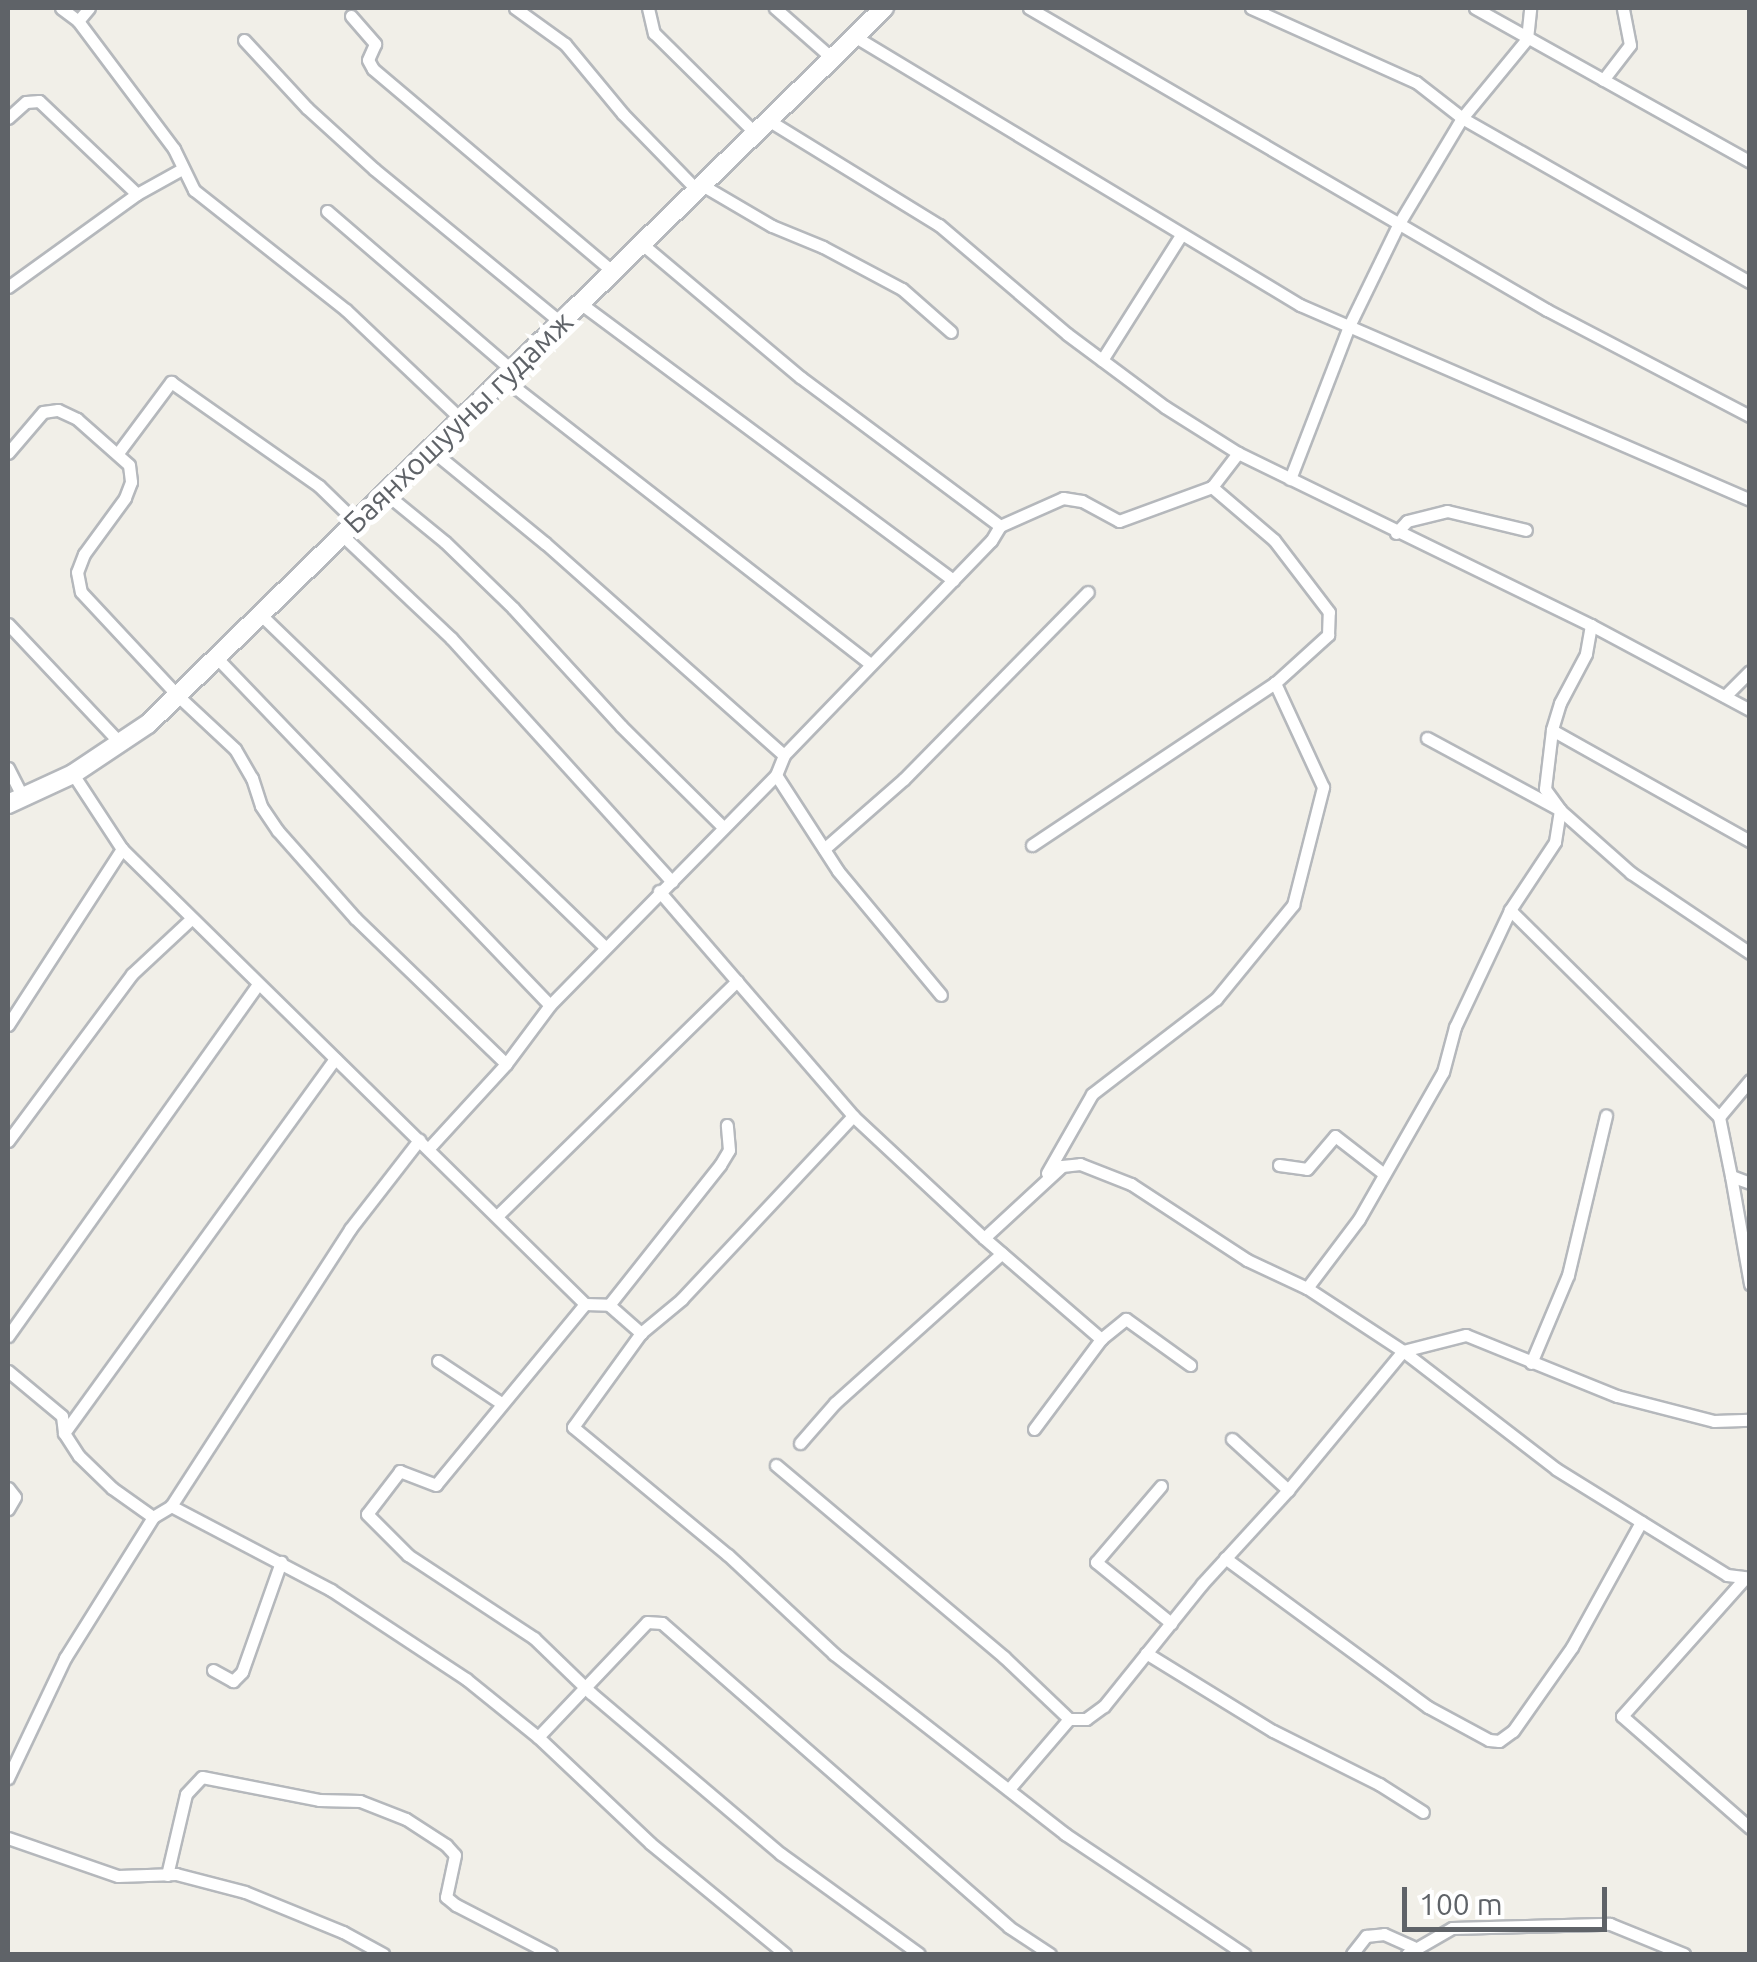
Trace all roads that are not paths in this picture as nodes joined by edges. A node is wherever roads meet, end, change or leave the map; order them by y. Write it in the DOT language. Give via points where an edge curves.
graph roads {
  1 [pos="62,8"];
  2 [pos="89,8"];
  3 [pos="515,8"];
  4 [pos="648,8"];
  5 [pos="775,8"];
  6 [pos="884,8"];
  7 [pos="1029,8"];
  8 [pos="1251,8"];
  9 [pos="1475,8"];
  10 [pos="1530,8"];
  11 [pos="1624,8"];
  12 [pos="352,16"];
  13 [pos="78,20"];
  14 [pos="854,36"];
  15 [pos="1527,38"];
  16 [pos="244,40"];
  17 [pos="832,58"];
  18 [pos="1603,80"];
  19 [pos="8,118"];
  20 [pos="1462,118"];
  21 [pos="761,126"];
  22 [pos="1750,162"];
  23 [pos="182,169"];
  24 [pos="699,188"];
  25 [pos="137,194"];
  26 [pos="327,211"];
  27 [pos="1398,224"];
  28 [pos="1181,235"];
  29 [pos="642,243"];
  30 [pos="613,272"];
  31 [pos="1750,282"];
  32 [pos="8,287"];
  33 [pos="580,303"];
  34 [pos="560,322"];
  35 [pos="1349,326"];
  36 [pos="951,332"];
  37 [pos="1102,360"];
  38 [pos="507,374"];
  39 [pos="1750,416"];
  40 [pos="461,419"];
  41 [pos="430,449"];
  42 [pos="8,453"];
  43 [pos="1238,453"];
  44 [pos="118,454"];
  45 [pos="1290,480"];
  46 [pos="1212,486"];
  47 [pos="386,492"];
  48 [pos="1750,500"];
  49 [pos="356,522"];
  50 [pos="1000,526"];
  51 [pos="1526,530"];
  52 [pos="1396,533"];
  53 [pos="342,535"];
  54 [pos="953,580"];
  55 [pos="1088,592"];
  56 [pos="260,614"];
  57 [pos="8,624"];
  58 [pos="1591,625"];
  59 [pos="216,657"];
  60 [pos="869,663"];
  61 [pos="1750,671"];
  62 [pos="1275,684"];
  63 [pos="177,696"];
  64 [pos="1725,696"];
  65 [pos="1750,710"];
  66 [pos="1552,730"];
  67 [pos="1427,738"];
  68 [pos="120,743"];
  69 [pos="784,755"];
  70 [pos="8,768"];
  71 [pos="73,774"];
  72 [pos="776,775"];
  73 [pos="15,800"];
  74 [pos="1560,810"];
  75 [pos="723,827"];
  76 [pos="1750,841"];
  77 [pos="1032,845"];
  78 [pos="122,849"];
  79 [pos="824,850"];
  80 [pos="672,882"];
  81 [pos="659,892"];
  82 [pos="1510,910"];
  83 [pos="190,919"];
  84 [pos="605,947"];
  85 [pos="1750,953"];
  86 [pos="738,981"];
  87 [pos="256,985"];
  88 [pos="941,995"];
  89 [pos="550,1005"];
  90 [pos="8,1025"];
  91 [pos="335,1059"];
  92 [pos="506,1064"];
  93 [pos="1750,1080"];
  94 [pos="1606,1115"];
  95 [pos="853,1116"];
  96 [pos="1719,1117"];
  97 [pos="727,1125"];
  98 [pos="8,1141"];
  99 [pos="424,1144"];
  100 [pos="1280,1165"];
  101 [pos="1384,1174"];
  102 [pos="1730,1176"];
  103 [pos="1043,1182"];
  104 [pos="1750,1183"];
  105 [pos="497,1216"];
  106 [pos="984,1238"];
  107 [pos="1002,1253"];
  108 [pos="1750,1284"];
  109 [pos="1307,1288"];
  110 [pos="585,1304"];
  111 [pos="609,1305"];
  112 [pos="641,1333"];
  113 [pos="8,1336"];
  114 [pos="1101,1339"];
  115 [pos="1403,1351"];
  116 [pos="438,1360"];
  117 [pos="1531,1364"];
  118 [pos="1190,1365"];
  119 [pos="8,1371"];
  120 [pos="500,1403"];
  121 [pos="1750,1420"];
  122 [pos="1034,1429"];
  123 [pos="64,1433"];
  124 [pos="1232,1439"];
  125 [pos="800,1444"];
  126 [pos="776,1465"];
  127 [pos="1161,1486"];
  128 [pos="8,1488"];
  129 [pos="1288,1490"];
  130 [pos="171,1506"];
  131 [pos="8,1509"];
  132 [pos="153,1516"];
  133 [pos="1641,1522"];
  134 [pos="1225,1558"];
  135 [pos="281,1562"];
  136 [pos="1747,1578"];
  137 [pos="1171,1623"];
  138 [pos="1146,1653"];
  139 [pos="213,1670"];
  140 [pos="584,1686"];
  141 [pos="1069,1719"];
  142 [pos="538,1736"];
  143 [pos="8,1778"];
  144 [pos="1009,1789"];
  145 [pos="1423,1812"];
  146 [pos="1750,1828"];
  147 [pos="8,1838"];
  148 [pos="167,1875"];
  149 [pos="1410,1951"];
  150 [pos="383,1954"];
  151 [pos="551,1954"];
  152 [pos="785,1954"];
  153 [pos="919,1954"];
  154 [pos="1050,1954"];
  155 [pos="1244,1954"];
  156 [pos="1352,1954"];
  157 [pos="1684,1954"];
  1 -- 13 [label="street"];
  2 -- 13 [label="street"];
  3 -- 24 [label="street" via="565,44 623,114"];
  4 -- 21 [label="street" via="654,33"];
  5 -- 17 [label="street"];
  6 -- 14 [label="main road, Баянхошууны гудамж"];
  7 -- 27 [label="street"];
  8 -- 20 [label="street" via="1416,82"];
  9 -- 15 [label="street"];
  10 -- 15 [label="street"];
  11 -- 18 [label="street" via="1630,45"];
  12 -- 30 [label="street" via="376,44 368,60 372,69"];
  13 -- 23 [label="street"];
  14 -- 17 [label="main road, Баянхошууны гудамж"];
  14 -- 28 [label="street"];
  15 -- 18 [label="street"];
  15 -- 20 [label="street"];
  16 -- 34 [label="street" via="374,169"];
  17 -- 21 [label="main road, Баянхошууны гудамж"];
  18 -- 22 [label="street"];
  19 -- 25 [label="street" via="26,102 39,101"];
  20 -- 27 [label="street"];
  20 -- 31 [label="street"];
  21 -- 24 [label="main road, Баянхошууны гудамж"];
  21 -- 37 [label="street" via="939,224"];
  23 -- 25 [label="street"];
  23 -- 40 [label="street" via="214,208 346,310"];
  24 -- 29 [label="main road, Баянхошууны гудамж"];
  24 -- 36 [label="street" via="902,289"];
  25 -- 32 [label="street"];
  26 -- 38 [label="street"];
  27 -- 35 [label="street"];
  27 -- 39 [label="street"];
  28 -- 35 [label="street"];
  28 -- 37 [label="street"];
  29 -- 30 [label="main road, Баянхошууны гудамж"];
  29 -- 50 [label="street" via="800,377"];
  30 -- 33 [label="main road, Баянхошууны гудамж"];
  33 -- 34 [label="main road, Баянхошууны гудамж"];
  33 -- 54 [label="street"];
  34 -- 38 [label="main road, Баянхошууны гудамж"];
  35 -- 45 [label="street"];
  35 -- 48 [label="street"];
  37 -- 43 [label="street"];
  38 -- 40 [label="main road, Баянхошууны гудамж"];
  38 -- 60 [label="street"];
  40 -- 41 [label="main road, Баянхошууны гудамж"];
  41 -- 47 [label="main road, Баянхошууны гудамж"];
  41 -- 69 [label="street"];
  42 -- 44 [label="street" via="43,412 58,410"];
  43 -- 45 [label="street"];
  43 -- 46 [label="street"];
  44 -- 49 [label="street" via="171,382 319,486"];
  44 -- 63 [label="street" via="129,465 130,482 84,554 77,572 81,592"];
  45 -- 52 [label="street"];
  46 -- 50 [label="street" via="1119,521 1082,500 1063,498"];
  46 -- 62 [label="street" via="1274,540 1329,612 1328,635"];
  47 -- 49 [label="main road, Баянхошууны гудамж"];
  47 -- 75 [label="street" via="512,608"];
  49 -- 53 [label="main road, Баянхошууны гудамж"];
  50 -- 54 [label="street"];
  51 -- 52 [label="street" via="1447,510 1406,521"];
  52 -- 58 [label="street"];
  53 -- 56 [label="main road, Баянхошууны гудамж"];
  53 -- 80 [label="street" via="451,638"];
  54 -- 60 [label="street"];
  55 -- 79 [label="street" via="904,780"];
  56 -- 59 [label="main road, Баянхошууны гудамж"];
  56 -- 84 [label="street"];
  57 -- 68 [label="street"];
  58 -- 64 [label="street"];
  58 -- 66 [label="street" via="1586,654"];
  59 -- 63 [label="main road, Баянхошууны гудамж"];
  59 -- 89 [label="street"];
  60 -- 69 [label="street"];
  61 -- 64 [label="street"];
  62 -- 77 [label="street"];
  62 -- 103 [label="street" via="1324,788 1293,905 1216,999 1092,1094"];
  63 -- 68 [label="main road, Баянхошууны гудамж"];
  63 -- 92 [label="street" via="235,748 278,831 342,903"];
  64 -- 65 [label="street"];
  66 -- 74 [label="street" via="1545,789"];
  66 -- 76 [label="street"];
  67 -- 74 [label="street"];
  68 -- 71 [label="main road, Баянхошууны гудамж"];
  69 -- 72 [label="street"];
  70 -- 73 [label="street"];
  71 -- 73 [label="main road, Баянхошууны гудамж"];
  71 -- 78 [label="street"];
  72 -- 75 [label="street"];
  72 -- 79 [label="street"];
  74 -- 82 [label="street" via="1555,842"];
  74 -- 85 [label="street" via="1631,873"];
  75 -- 80 [label="street"];
  78 -- 83 [label="street"];
  78 -- 90 [label="street"];
  79 -- 88 [label="street"];
  80 -- 81 [label="street"];
  81 -- 84 [label="street"];
  81 -- 86 [label="street"];
  82 -- 96 [label="street"];
  82 -- 101 [label="street" via="1455,1027 1444,1072"];
  83 -- 87 [label="street"];
  83 -- 98 [label="street" via="132,974"];
  84 -- 89 [label="street"];
  86 -- 95 [label="street"];
  86 -- 105 [label="street"];
  87 -- 91 [label="street"];
  87 -- 113 [label="street"];
  89 -- 92 [label="street"];
  91 -- 99 [label="street"];
  91 -- 123 [label="street"];
  92 -- 99 [label="street"];
  93 -- 96 [label="street"];
  94 -- 117 [label="street" via="1568,1275"];
  95 -- 106 [label="street"];
  95 -- 112 [label="street" via="682,1299"];
  96 -- 102 [label="street"];
  97 -- 111 [label="street" via="729,1150 720,1165"];
  99 -- 105 [label="street"];
  99 -- 130 [label="street" via="350,1229"];
  100 -- 101 [label="street" via="1307,1169 1335,1136"];
  101 -- 109 [label="street"];
  102 -- 104 [label="street"];
  102 -- 108 [label="street"];
  103 -- 106 [label="street"];
  103 -- 109 [label="street" via="1062,1166 1080,1164 1132,1184 1247,1260"];
  105 -- 110 [label="street"];
  106 -- 107 [label="street"];
  107 -- 114 [label="street"];
  107 -- 125 [label="street" via="835,1403"];
  109 -- 115 [label="street"];
  110 -- 111 [label="street"];
  110 -- 120 [label="street"];
  111 -- 112 [label="street"];
  112 -- 144 [label="street" via="573,1426 834,1654"];
  114 -- 118 [label="street" via="1126,1319"];
  114 -- 122 [label="street"];
  115 -- 117 [label="street" via="1466,1335"];
  115 -- 129 [label="street"];
  115 -- 133 [label="street" via="1556,1469"];
  116 -- 120 [label="street"];
  117 -- 121 [label="street" via="1714,1422"];
  119 -- 123 [label="street" via="62,1416"];
  120 -- 140 [label="street" via="436,1485 400,1470 366,1514 408,1555 534,1638"];
  123 -- 132 [label="street" via="90,1467"];
  124 -- 129 [label="street"];
  126 -- 141 [label="street"];
  127 -- 137 [label="street" via="1096,1562"];
  128 -- 131 [label="street" via="14,1497"];
  129 -- 134 [label="street"];
  130 -- 132 [label="street"];
  130 -- 135 [label="street"];
  132 -- 143 [label="street" via="65,1658"];
  133 -- 134 [label="street" via="1572,1647 1500,1740 1428,1707"];
  133 -- 136 [label="street" via="1728,1576"];
  134 -- 137 [label="street"];
  135 -- 139 [label="street" via="242,1672 233,1681"];
  135 -- 142 [label="street" via="436,1658"];
  136 -- 146 [label="street" via="1622,1716"];
  137 -- 138 [label="street"];
  138 -- 141 [label="street" via="1104,1706 1086,1719"];
  138 -- 145 [label="street"];
  140 -- 142 [label="street"];
  140 -- 153 [label="street" via="781,1854"];
  140 -- 154 [label="street" via="647,1622 662,1623 1009,1928"];
  141 -- 144 [label="street"];
  142 -- 152 [label="street" via="650,1843"];
  144 -- 155 [label="street"];
  147 -- 148 [label="street" via="118,1876"];
  148 -- 150 [label="street" via="246,1892"];
  148 -- 151 [label="street" via="186,1794 202,1777 319,1800 360,1801 446,1845 455,1855 446,1896"];
  149 -- 156 [label="street" via="1384,1934 1366,1936"];
  149 -- 157 [label="street" via="1452,1928 1610,1924"];
}
